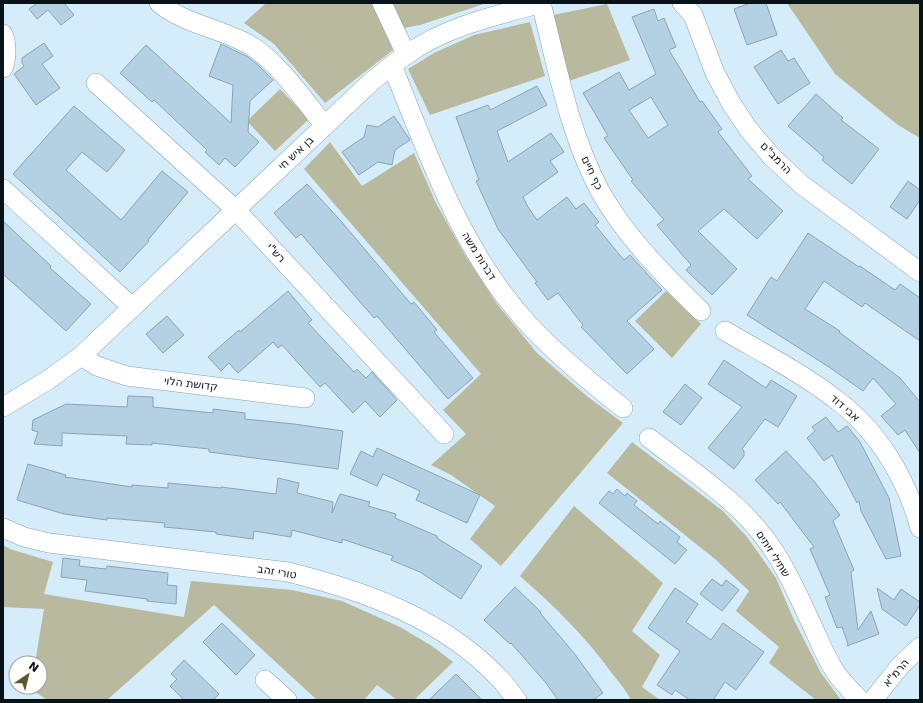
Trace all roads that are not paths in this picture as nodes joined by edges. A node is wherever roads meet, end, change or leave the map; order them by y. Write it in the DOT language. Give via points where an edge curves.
graph roads {
  1 [pos="158,3"];
  2 [pos="382,3"];
  3 [pos="542,3"];
  4 [pos="682,3"];
  5 [pos="3,34"];
  6 [pos="399,60"];
  7 [pos="3,68"];
  8 [pos="96,83"];
  9 [pos="325,126"];
  10 [pos="3,189"];
  11 [pos="236,210"];
  12 [pos="920,272"];
  13 [pos="132,307"];
  14 [pos="701,311"];
  15 [pos="725,331"];
  16 [pos="81,356"];
  17 [pos="305,398"];
  18 [pos="3,407"];
  19 [pos="623,408"];
  20 [pos="444,434"];
  21 [pos="649,438"];
  22 [pos="3,528"];
  23 [pos="920,528"];
  24 [pos="920,647"];
  25 [pos="265,680"];
  26 [pos="287,700"];
  27 [pos="517,700"];
  28 [pos="860,700"];
  29 [pos="873,700"];
  1 -- 9 [label="street" via="178,16 243,41 259,51 283,75"];
  2 -- 6 [label="street, דברות משה"];
  3 -- 6 [label="street, בן איש חי" via="462,27 432,39"];
  3 -- 14 [label="street, כף חיים" via="571,121 600,191 633,238 673,284"];
  4 -- 12 [label="street, הרמב\"ם" via="693,15 715,73 731,102 749,130 772,156 802,185"];
  5 -- 7 [label="street" via="6,42"];
  6 -- 9 [label="street, בן איש חי" via="372,81"];
  6 -- 19 [label="street, דברות משה" via="436,175 478,256 529,325 563,359"];
  8 -- 11 [label="street, רש\"י"];
  9 -- 11 [label="street, בן איש חי"];
  10 -- 13 [label="street"];
  11 -- 13 [label="street, בן איש חי"];
  11 -- 20 [label="street, רש\"י"];
  13 -- 16 [label="street, בן איש חי"];
  15 -- 23 [label="street, אבי דוד" via="812,382 835,398 860,421 884,448 914,506"];
  16 -- 17 [label="street, קדושת הלוי" via="97,366 127,376"];
  16 -- 18 [label="street" via="43,384"];
  21 -- 28 [label="street, שתילי זיתים" via="728,499 759,531 789,577 835,672"];
  22 -- 27 [label="street, טורי זהב" via="24,537 49,543 288,572 359,592 426,622 456,641 500,679"];
  24 -- 29 [label="street, הרמ\"א" via="900,666"];
  25 -- 26 [label="street"];
}
